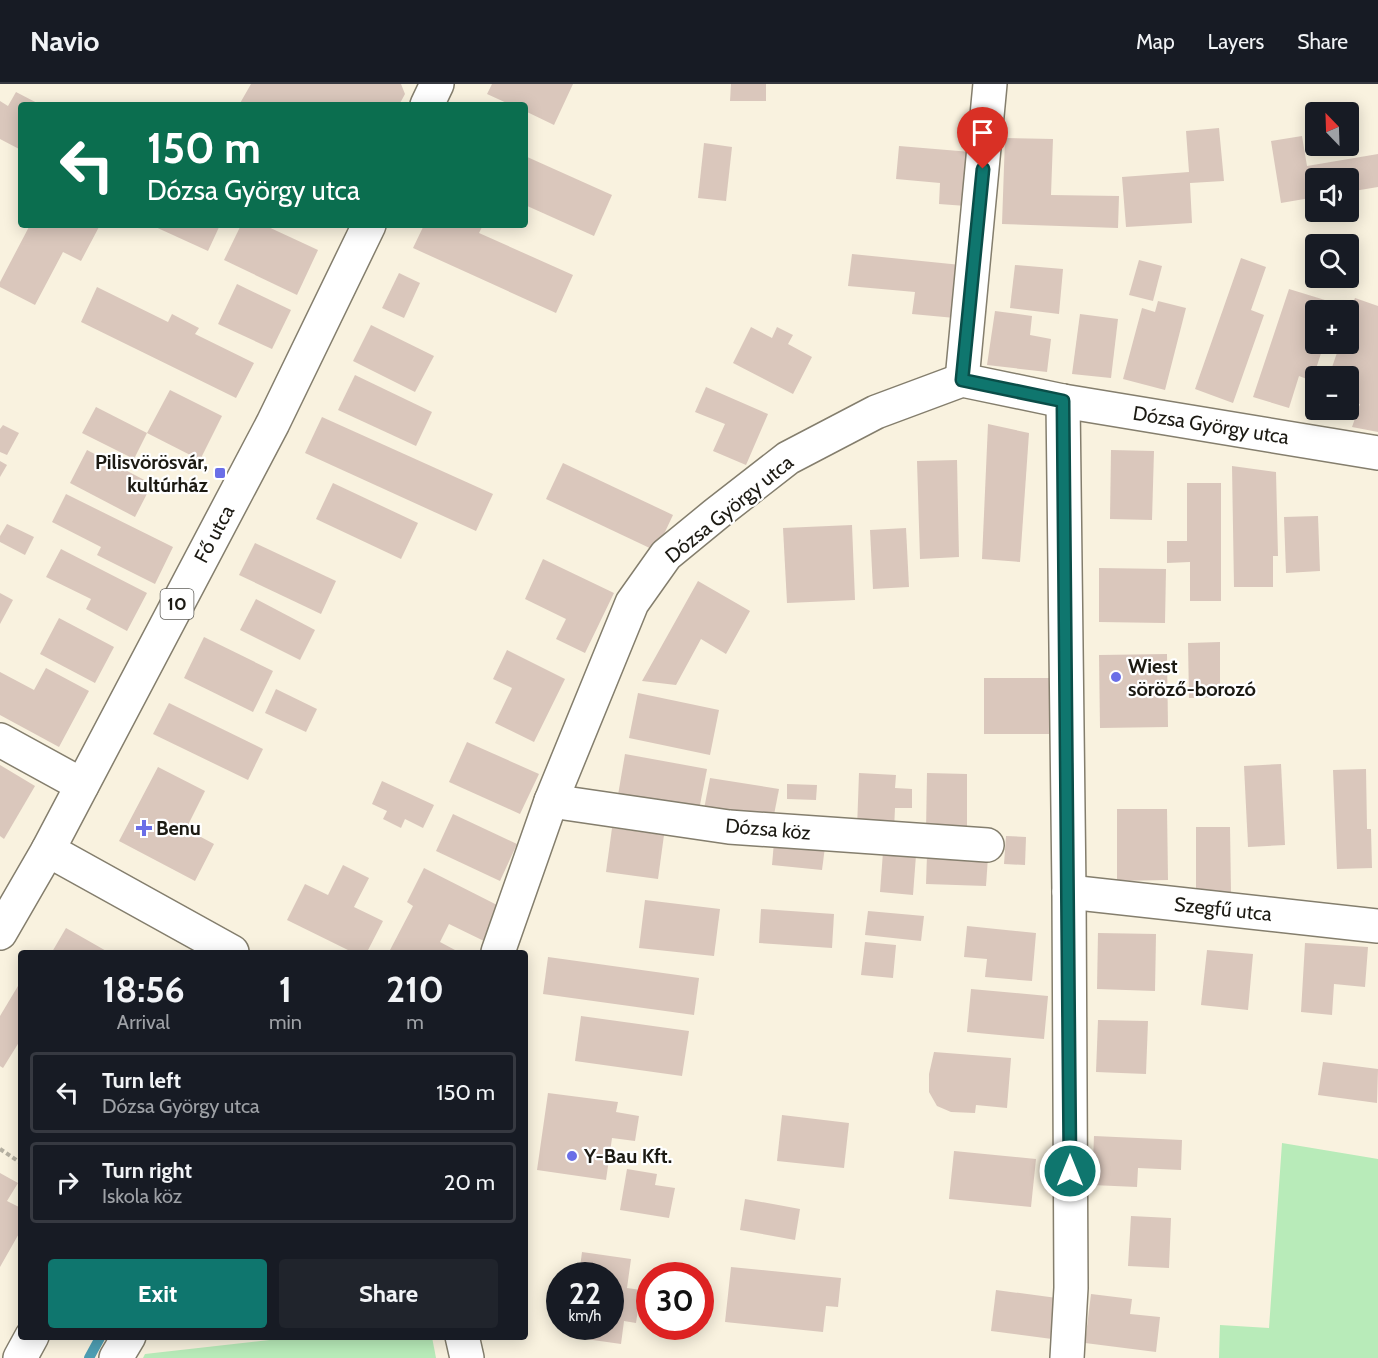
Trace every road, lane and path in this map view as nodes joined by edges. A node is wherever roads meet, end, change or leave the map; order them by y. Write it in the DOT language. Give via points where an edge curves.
graph roads {
  1 [pos="437,84"];
  2 [pos="990,84"];
  3 [pos="428,102"];
  4 [pos="368,228"];
  5 [pos="962,380"];
  6 [pos="1063,401"];
  7 [pos="1378,453"];
  8 [pos="0,740"];
  9 [pos="82,785"];
  10 [pos="551,801"];
  11 [pos="987,845"];
  12 [pos="48,850"];
  13 [pos="1069,892"];
  14 [pos="1378,926"];
  15 [pos="0,933"];
  16 [pos="228,950"];
  17 [pos="499,950"];
  18 [pos="0,1149"];
  19 [pos="18,1161"];
  20 [pos="30,1340"];
  21 [pos="127,1340"];
  22 [pos="463,1340"];
  23 [pos="20,1358"];
  24 [pos="116,1358"];
  25 [pos="467,1358"];
  26 [pos="1067,1358"];
  1 -- 3 [label="street"];
  2 -- 5 [label="street"];
  4 -- 9 [label="street, Fő utca / 10" via="273,423"];
  5 -- 6 [label="street, Dózsa György utca"];
  5 -- 10 [label="street, Dózsa György utca" via="876,412 788,458 666,555 632,603"];
  6 -- 7 [label="street, Dózsa György utca"];
  6 -- 13 [label="street"];
  8 -- 9 [label="street"];
  9 -- 12 [label="street, Fő utca / 10"];
  10 -- 11 [label="street, Dózsa köz" via="729,827"];
  10 -- 17 [label="street, Dózsa György utca"];
  12 -- 15 [label="street, Fő utca / 10"];
  12 -- 16 [label="street"];
  13 -- 14 [label="street, Szegfű utca"];
  13 -- 26 [label="street" via="1071,1288"];
  18 -- 19 [label="path"];
  20 -- 23 [label="street"];
  21 -- 24 [label="street"];
  22 -- 25 [label="street"];
}
